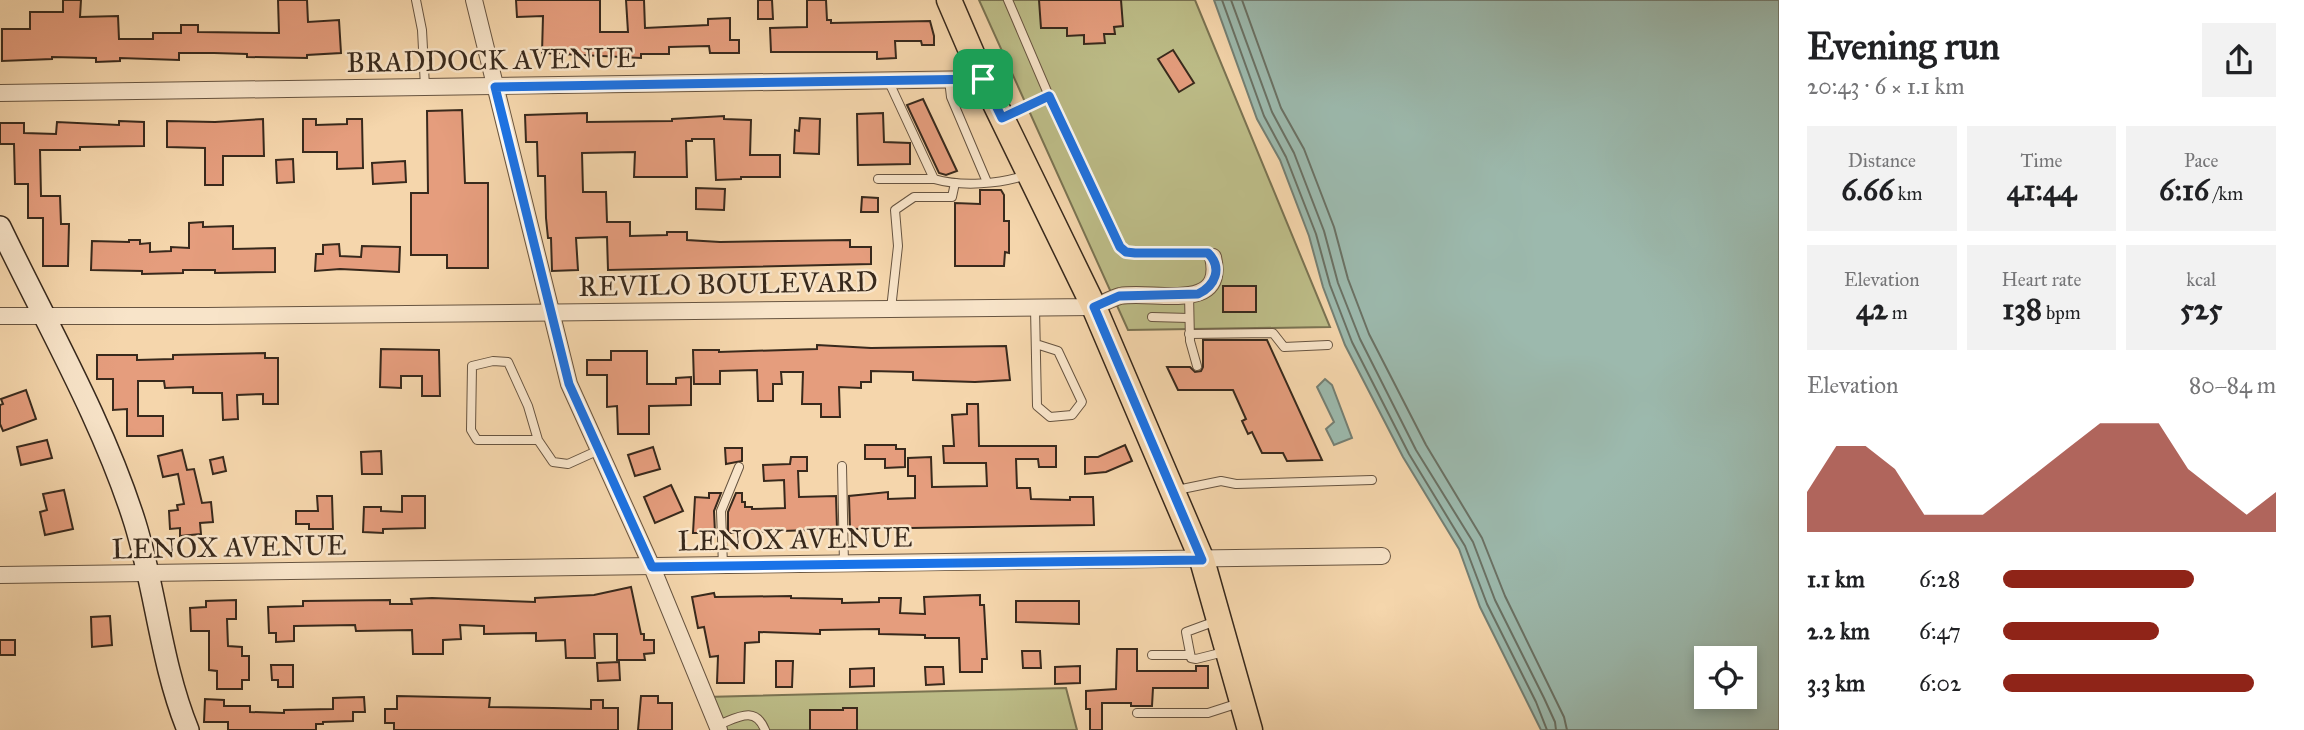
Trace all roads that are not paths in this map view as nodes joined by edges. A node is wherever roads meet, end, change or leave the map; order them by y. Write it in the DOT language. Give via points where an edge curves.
graph roads {
  1 [pos="416,0"];
  2 [pos="474,0"];
  3 [pos="949,0"];
  4 [pos="1008,0"];
  5 [pos="949,79"];
  6 [pos="983,79"];
  7 [pos="888,80"];
  8 [pos="425,87"];
  9 [pos="495,87"];
  10 [pos="0,93"];
  11 [pos="1049,96"];
  12 [pos="1002,118"];
  13 [pos="1030,174"];
  14 [pos="878,179"];
  15 [pos="934,179"];
  16 [pos="987,182"];
  17 [pos="955,183"];
  18 [pos="0,227"];
  19 [pos="1213,257"];
  20 [pos="1189,295"];
  21 [pos="1035,307"];
  22 [pos="1094,307"];
  23 [pos="891,309"];
  24 [pos="550,312"];
  25 [pos="0,316"];
  26 [pos="43,316"];
  27 [pos="1152,317"];
  28 [pos="1189,318"];
  29 [pos="1189,334"];
  30 [pos="1035,344"];
  31 [pos="1328,345"];
  32 [pos="1197,366"];
  33 [pos="538,440"];
  34 [pos="599,450"];
  35 [pos="842,466"];
  36 [pos="739,467"];
  37 [pos="1372,480"];
  38 [pos="1173,491"];
  39 [pos="1382,556"];
  40 [pos="1202,560"];
  41 [pos="844,565"];
  42 [pos="723,566"];
  43 [pos="652,567"];
  44 [pos="147,574"];
  45 [pos="0,575"];
  46 [pos="1219,620"];
  47 [pos="1228,651"];
  48 [pos="1152,655"];
  49 [pos="1190,655"];
  50 [pos="1242,702"];
  51 [pos="1138,713"];
  52 [pos="718,728"];
  53 [pos="188,730"];
  54 [pos="765,730"];
  55 [pos="1250,730"];
  1 -- 8 [label="lane"];
  2 -- 9 [label="street"];
  3 -- 6 [label="main road"];
  4 -- 11 [label="lane"];
  5 -- 6 [label="street, BRADDOCK AVENUE"];
  5 -- 7 [label="street, BRADDOCK AVENUE"];
  5 -- 16 [label="lane" via="951,97"];
  6 -- 12 [label="main road"];
  7 -- 9 [label="street, BRADDOCK AVENUE"];
  7 -- 15 [label="lane"];
  8 -- 9 [label="street, BRADDOCK AVENUE"];
  8 -- 10 [label="street, BRADDOCK AVENUE"];
  9 -- 24 [label="street"];
  11 -- 12 [label="lane"];
  11 -- 19 [label="lane" via="1120,247 1135,253 1208,253"];
  12 -- 13 [label="main road"];
  13 -- 16 [label="lane"];
  13 -- 22 [label="main road"];
  14 -- 15 [label="lane"];
  15 -- 17 [label="lane"];
  16 -- 17 [label="lane"];
  17 -- 23 [label="lane" via="952,197 914,197 895,210 898,246"];
  18 -- 26 [label="main road"];
  19 -- 20 [label="street" via="1213,282"];
  20 -- 22 [label="street, REVILO BOULEVARD" via="1119,296"];
  20 -- 28 [label="lane"];
  21 -- 22 [label="street, REVILO BOULEVARD"];
  21 -- 23 [label="street, REVILO BOULEVARD"];
  21 -- 30 [label="lane"];
  22 -- 38 [label="main road"];
  23 -- 24 [label="street, REVILO BOULEVARD"];
  24 -- 26 [label="street, REVILO BOULEVARD"];
  24 -- 34 [label="street" via="569,384"];
  25 -- 26 [label="street, REVILO BOULEVARD"];
  26 -- 44 [label="main road" via="100,430 135,523"];
  27 -- 28 [label="lane"];
  28 -- 29 [label="lane"];
  29 -- 31 [label="lane" via="1273,333 1284,347"];
  29 -- 32 [label="lane"];
  30 -- 30 [label="lane" via="1037,406 1050,417 1072,415 1082,402 1058,351"];
  33 -- 33 [label="lane" via="477,440 471,430 472,366 508,362"];
  33 -- 34 [label="lane" via="553,462 568,464"];
  34 -- 43 [label="street"];
  35 -- 41 [label="lane"];
  36 -- 42 [label="lane" via="721,511"];
  37 -- 38 [label="lane" via="1221,481"];
  38 -- 40 [label="main road"];
  39 -- 40 [label="street, LENOX AVENUE"];
  40 -- 41 [label="street, LENOX AVENUE"];
  40 -- 46 [label="main road"];
  41 -- 42 [label="street, LENOX AVENUE"];
  42 -- 43 [label="street, LENOX AVENUE"];
  43 -- 44 [label="street, LENOX AVENUE"];
  43 -- 52 [label="street"];
  44 -- 45 [label="street, LENOX AVENUE"];
  44 -- 53 [label="main road" via="176,699"];
  46 -- 47 [label="main road"];
  46 -- 49 [label="lane" via="1186,632"];
  47 -- 49 [label="lane" via="1196,659"];
  47 -- 50 [label="main road"];
  48 -- 49 [label="lane"];
  50 -- 51 [label="lane" via="1208,713"];
  50 -- 55 [label="main road"];
  52 -- 54 [label="lane" via="745,715 755,716"];
}
